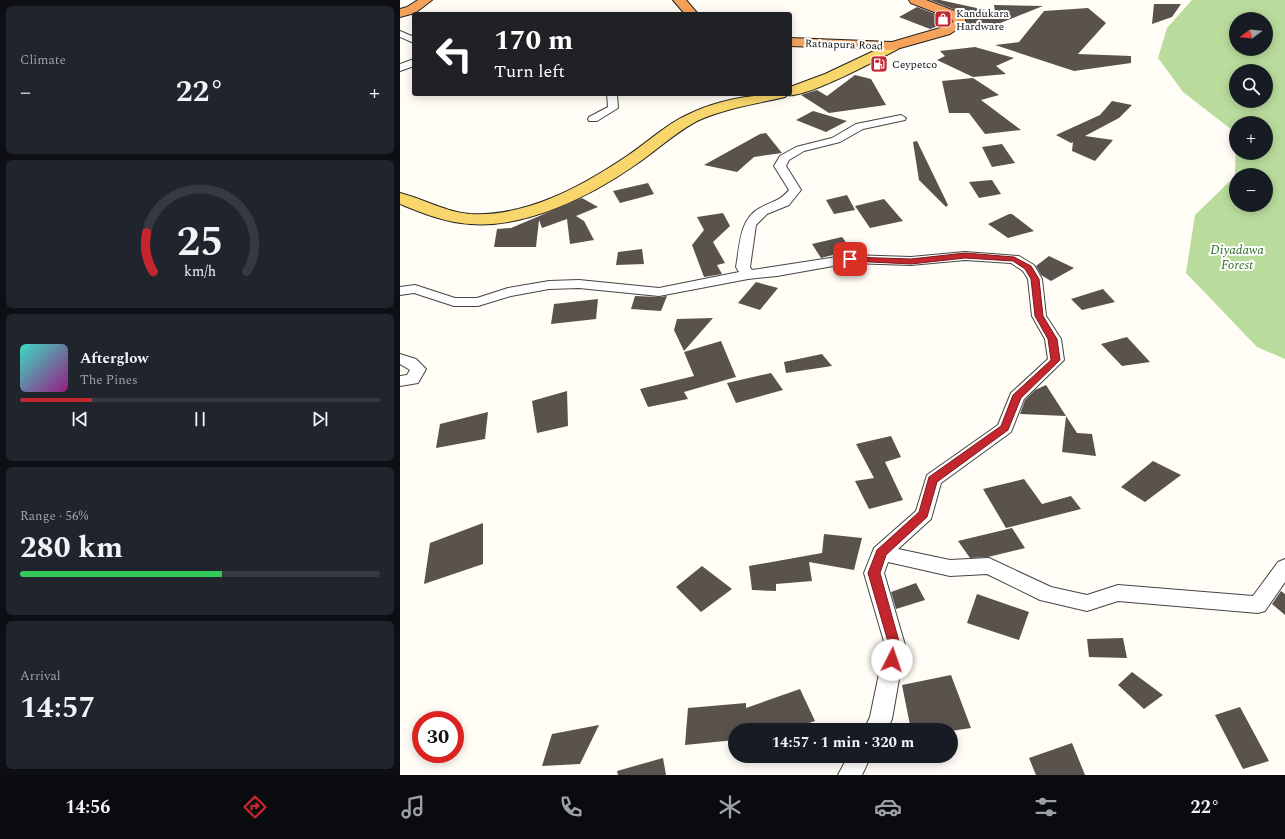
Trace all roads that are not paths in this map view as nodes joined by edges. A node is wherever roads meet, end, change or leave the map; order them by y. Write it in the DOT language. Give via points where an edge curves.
graph roads {
  1 [pos="426,0"];
  2 [pos="679,0"];
  3 [pos="914,0"];
  4 [pos="690,12"];
  5 [pos="400,13"];
  6 [pos="400,34"];
  7 [pos="412,39"];
  8 [pos="792,42"];
  9 [pos="893,46"];
  10 [pos="412,63"];
  11 [pos="400,68"];
  12 [pos="792,91"];
  13 [pos="612,96"];
  14 [pos="772,96"];
  15 [pos="901,118"];
  16 [pos="592,119"];
  17 [pos="400,198"];
  18 [pos="748,275"];
  19 [pos="400,291"];
  20 [pos="400,359"];
  21 [pos="400,381"];
  22 [pos="881,553"];
  23 [pos="1285,567"];
  24 [pos="878,723"];
  25 [pos="856,763"];
  26 [pos="850,775"];
  1 -- 5 [label="highway" via="411,10"];
  2 -- 4 [label="highway"];
  3 -- 9 [label="highway, Ratnapura Road" via="956,16 960,19 958,24 945,31"];
  6 -- 7 [label="street"];
  8 -- 9 [label="highway, Ratnapura Road"];
  9 -- 12 [label="main road" via="846,70"];
  10 -- 11 [label="street"];
  13 -- 16 [label="street" via="613,108"];
  14 -- 17 [label="main road" via="708,111 693,118 602,178 565,198 523,213 488,220 468,219 451,216"];
  15 -- 18 [label="street" via="860,126 836,140 800,149 784,158 780,166 796,190 785,202 764,211 750,224 743,267"];
  18 -- 19 [label="street" via="659,292 579,284 549,285 508,292 478,302 454,302 415,289"];
  18 -- 22 [label="street" via="850,259 911,261 965,256 1014,259 1028,268 1035,279 1039,316 1052,339 1056,360 1016,397 1005,428 933,480 924,514"];
  20 -- 21 [label="street" via="411,362 418,369 412,379"];
  22 -- 23 [label="street" via="950,568 989,566 1047,594 1086,603 1118,594 1258,605"];
  22 -- 24 [label="street" via="874,573 894,645"];
  25 -- 26 [label="street"];
}
